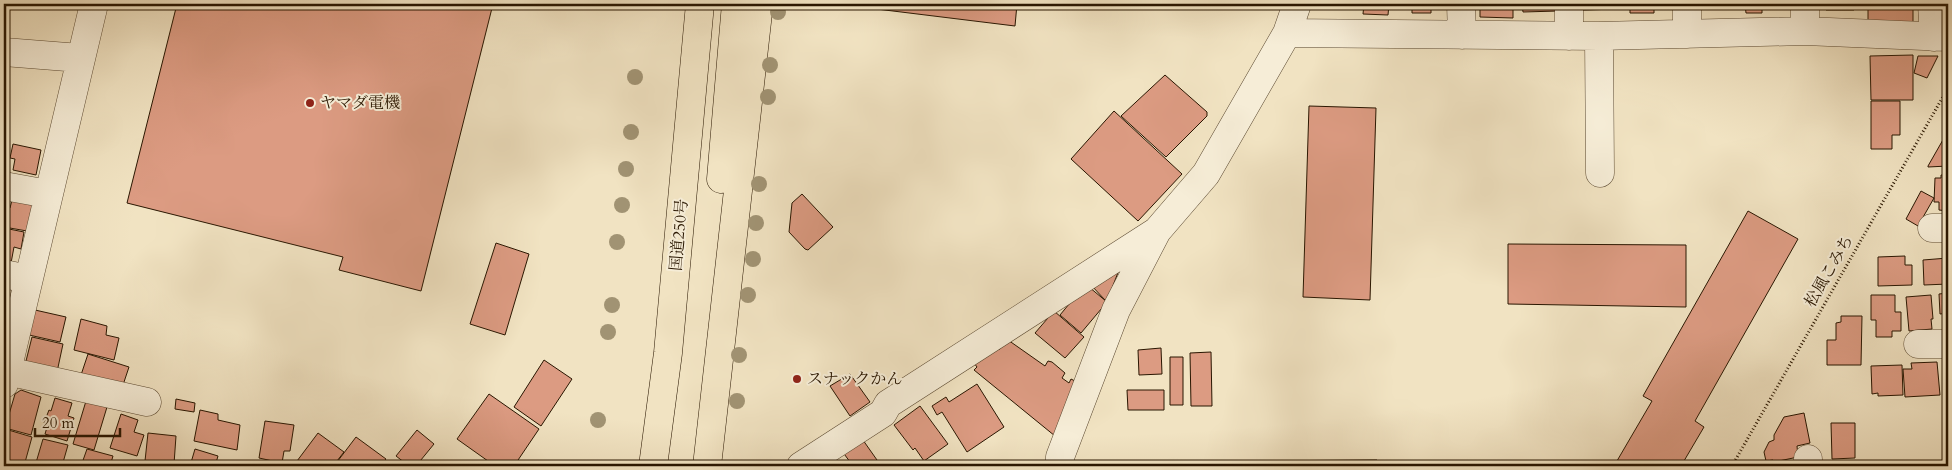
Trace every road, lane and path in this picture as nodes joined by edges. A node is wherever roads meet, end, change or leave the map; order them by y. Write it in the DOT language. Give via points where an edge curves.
graph roads {
  1 [pos="94,4"];
  2 [pos="700,4"];
  3 [pos="736,4"];
  4 [pos="759,4"];
  5 [pos="1297,4"];
  6 [pos="1461,4"];
  7 [pos="1569,4"];
  8 [pos="1687,4"];
  9 [pos="1805,4"];
  10 [pos="1932,4"];
  11 [pos="1805,31"];
  12 [pos="1287,33"];
  13 [pos="1688,34"];
  14 [pos="1462,35"];
  15 [pos="1569,36"];
  16 [pos="1599,36"];
  17 [pos="1941,37"];
  18 [pos="4,52"];
  19 [pos="80,58"];
  20 [pos="1948,88"];
  21 [pos="1600,173"];
  22 [pos="4,186"];
  23 [pos="48,194"];
  24 [pos="1157,231"];
  25 [pos="16,277"];
  26 [pos="1918,344"];
  27 [pos="1948,344"];
  28 [pos="6,366"];
  29 [pos="147,402"];
  30 [pos="653,466"];
  31 [pos="691,466"];
  32 [pos="707,466"];
  33 [pos="801,466"];
  34 [pos="1059,466"];
  35 [pos="1732,466"];
  1 -- 19 [label="street"];
  2 -- 30 [label="highway, 国道250号" via="668,353"];
  3 -- 31 [label="highway" via="711,291"];
  4 -- 32 [label="highway"];
  5 -- 12 [label="street"];
  6 -- 14 [label="street"];
  7 -- 15 [label="street"];
  8 -- 13 [label="street"];
  9 -- 11 [label="street"];
  10 -- 17 [label="street"];
  11 -- 13 [label="street"];
  11 -- 17 [label="street"];
  12 -- 14 [label="street"];
  12 -- 24 [label="street" via="1206,174"];
  13 -- 16 [label="street"];
  14 -- 15 [label="street"];
  15 -- 16 [label="street"];
  16 -- 21 [label="street"];
  18 -- 19 [label="street"];
  19 -- 23 [label="street"];
  20 -- 35 [label="path, 松風こみち"];
  22 -- 23 [label="street"];
  23 -- 25 [label="street"];
  24 -- 33 [label="street" via="944,367 888,404 883,413"];
  24 -- 34 [label="street" via="1116,310"];
  25 -- 28 [label="street"];
  26 -- 27 [label="street"];
  28 -- 29 [label="street"];
}
